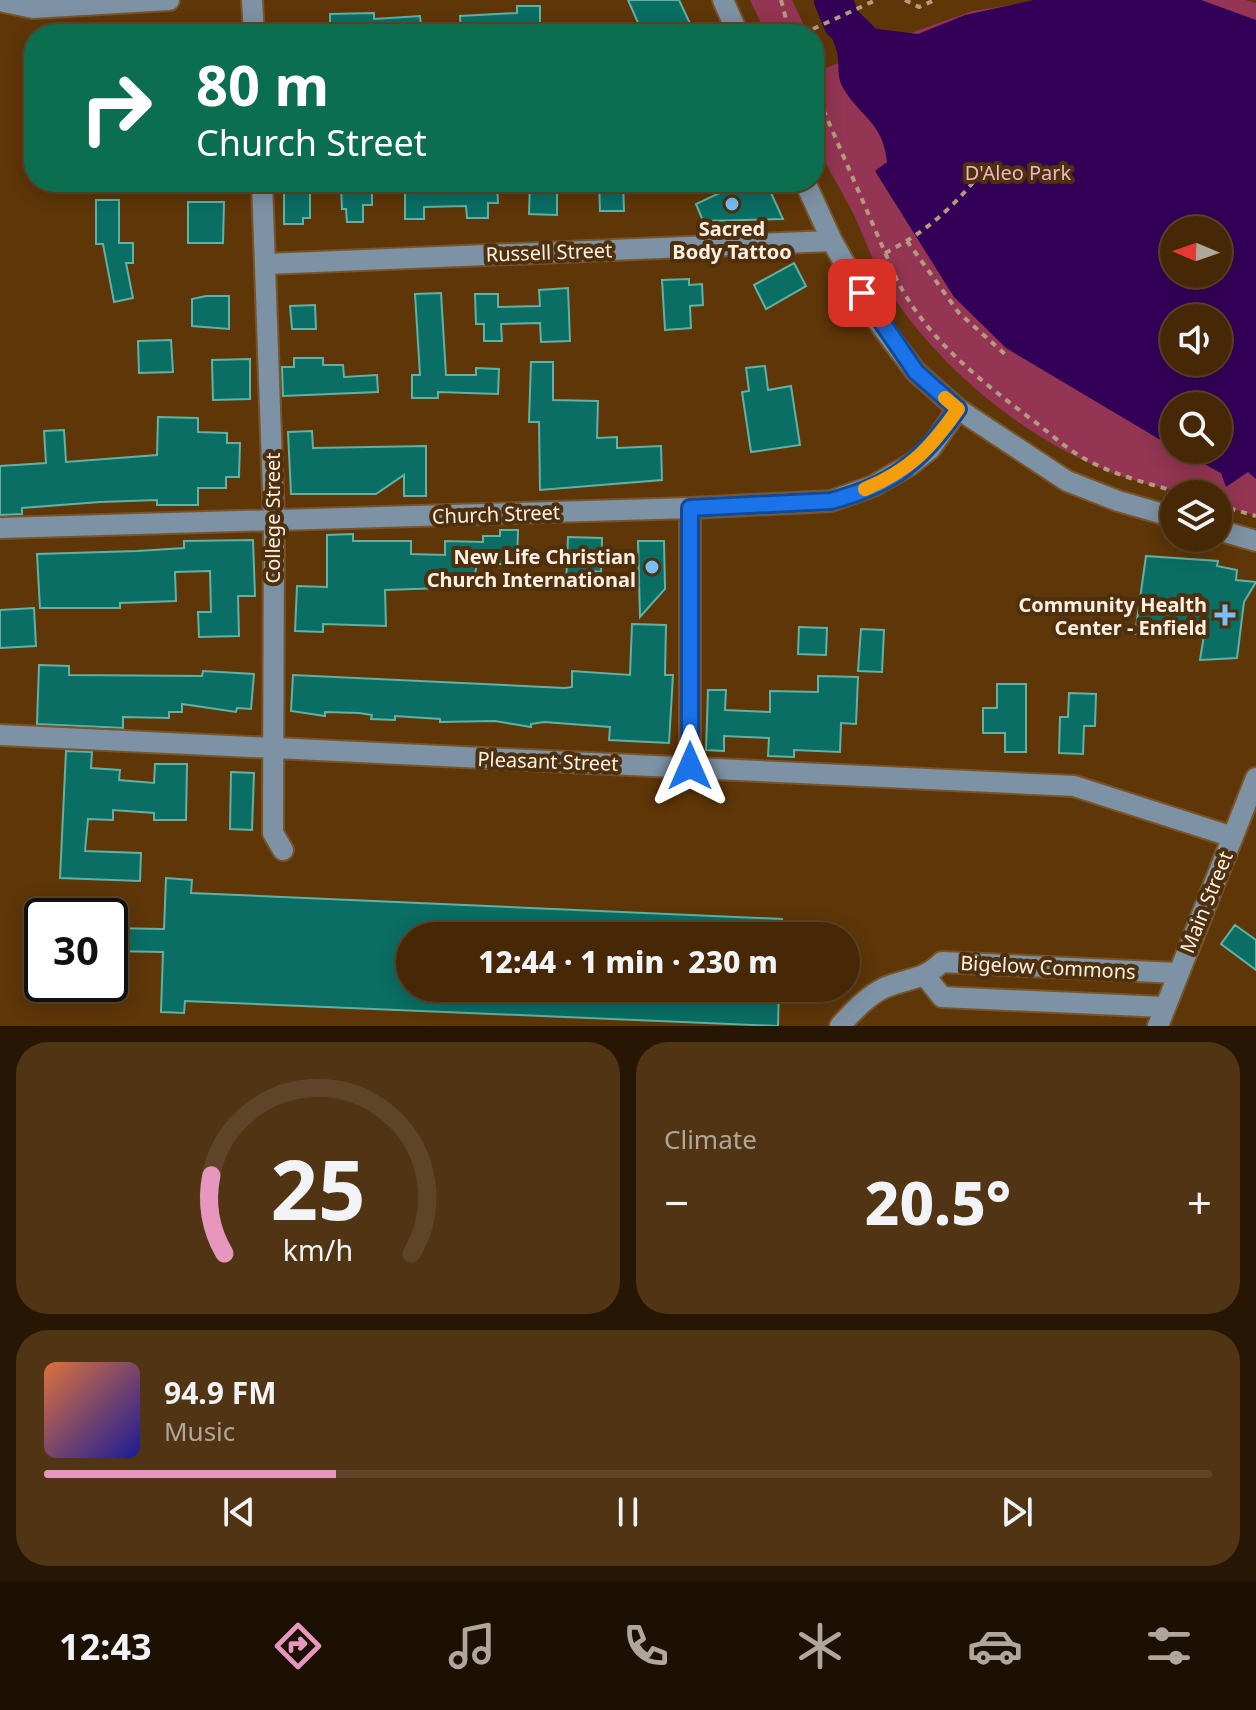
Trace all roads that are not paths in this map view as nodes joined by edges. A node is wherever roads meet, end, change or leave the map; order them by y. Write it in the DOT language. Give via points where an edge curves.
graph roads {
  1 [pos="169,0"];
  2 [pos="252,0"];
  3 [pos="723,0"];
  4 [pos="0,1"];
  5 [pos="253,24"];
  6 [pos="734,24"];
  7 [pos="262,192"];
  8 [pos="810,192"];
  9 [pos="832,241"];
  10 [pos="266,264"];
  11 [pos="958,409"];
  12 [pos="690,508"];
  13 [pos="1160,513"];
  14 [pos="274,521"];
  15 [pos="0,528"];
  16 [pos="1232,534"];
  17 [pos="1256,541"];
  18 [pos="0,735"];
  19 [pos="275,749"];
  20 [pos="690,766"];
  21 [pos="1256,778"];
  22 [pos="1233,837"];
  23 [pos="283,850"];
  24 [pos="1177,973"];
  25 [pos="926,977"];
  26 [pos="1161,1016"];
  27 [pos="840,1026"];
  1 -- 4 [label="street" via="33,8"];
  2 -- 5 [label="street"];
  3 -- 6 [label="street"];
  7 -- 10 [label="street, College Street"];
  8 -- 9 [label="street"];
  9 -- 10 [label="street, Russell Street"];
  9 -- 11 [label="street" via="876,319 916,372"];
  10 -- 14 [label="street, College Street"];
  11 -- 12 [label="street, Church Street" via="930,449 852,495 831,501"];
  11 -- 13 [label="street" via="1067,481"];
  12 -- 14 [label="street, Church Street"];
  12 -- 20 [label="street"];
  14 -- 15 [label="street, Church Street"];
  14 -- 19 [label="street, College Street"];
  16 -- 17 [label="street"];
  18 -- 19 [label="street, Pleasant Street"];
  19 -- 20 [label="street, Pleasant Street"];
  19 -- 23 [label="street, College Street" via="273,833"];
  20 -- 22 [label="street, Pleasant Street" via="1074,786"];
  21 -- 22 [label="street, Main Street"];
  22 -- 24 [label="street, Main Street"];
  24 -- 25 [label="street, Bigelow Commons" via="942,962"];
  24 -- 26 [label="street, Main Street"];
  25 -- 26 [label="street, Bigelow Commons" via="942,997"];
  25 -- 27 [label="street, Bigelow Commons" via="884,988"];
}
